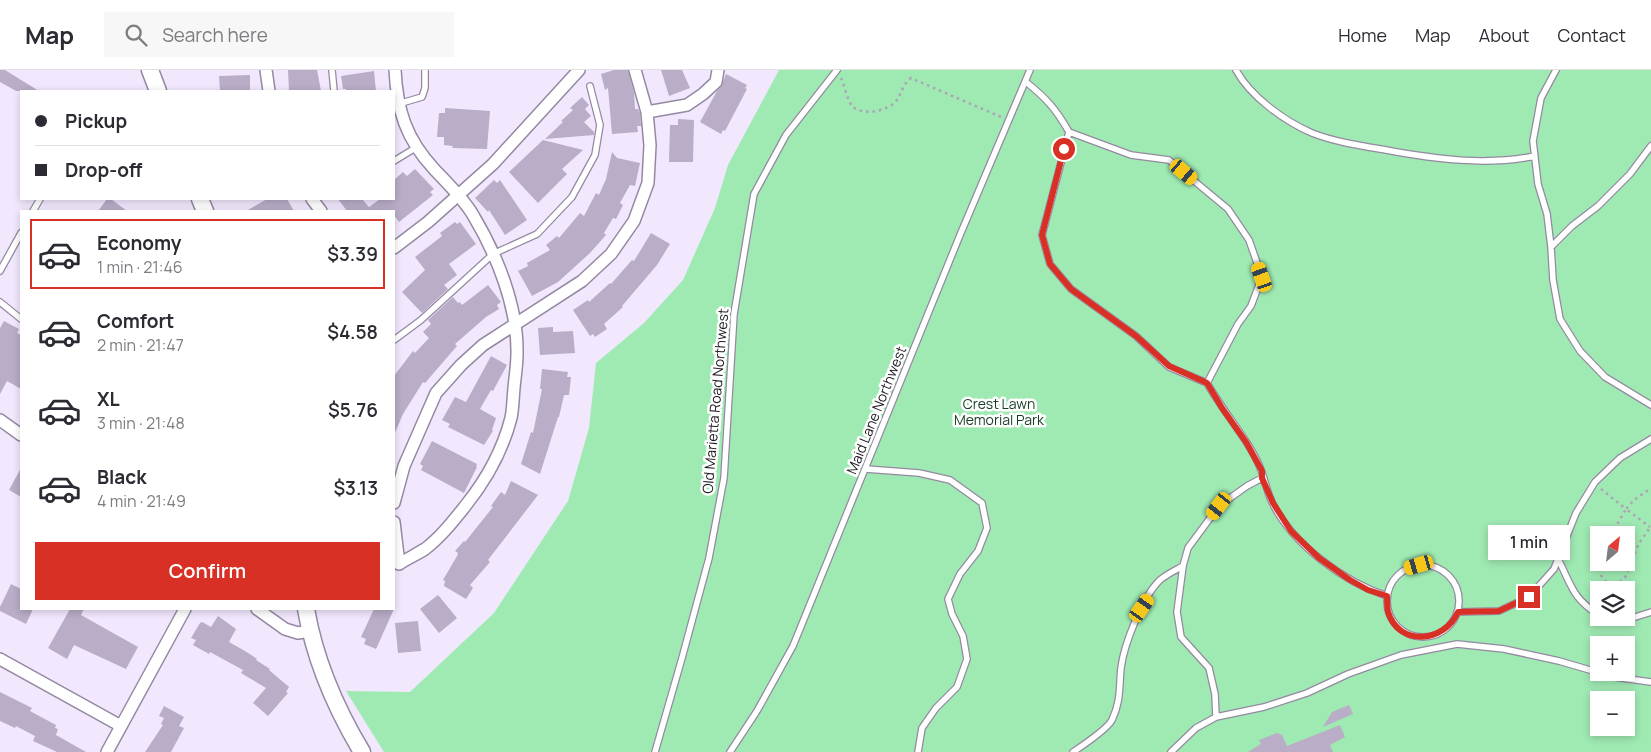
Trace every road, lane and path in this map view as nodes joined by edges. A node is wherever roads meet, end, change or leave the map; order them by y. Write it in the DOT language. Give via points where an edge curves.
graph roads {
  1 [pos="150,70"];
  2 [pos="266,70"];
  3 [pos="332,70"];
  4 [pos="395,70"];
  5 [pos="425,70"];
  6 [pos="579,70"];
  7 [pos="635,70"];
  8 [pos="718,70"];
  9 [pos="837,70"];
  10 [pos="1030,70"];
  11 [pos="1236,70"];
  12 [pos="1556,70"];
  13 [pos="840,76"];
  14 [pos="1026,82"];
  15 [pos="590,86"];
  16 [pos="158,90"];
  17 [pos="269,90"];
  18 [pos="334,90"];
  19 [pos="398,104"];
  20 [pos="647,112"];
  21 [pos="1008,120"];
  22 [pos="1069,132"];
  23 [pos="1651,146"];
  24 [pos="417,147"];
  25 [pos="1535,156"];
  26 [pos="395,160"];
  27 [pos="458,195"];
  28 [pos="20,235"];
  29 [pos="395,247"];
  30 [pos="1552,247"];
  31 [pos="493,254"];
  32 [pos="0,271"];
  33 [pos="0,302"];
  34 [pos="20,318"];
  35 [pos="514,324"];
  36 [pos="395,339"];
  37 [pos="1207,383"];
  38 [pos="1651,405"];
  39 [pos="0,420"];
  40 [pos="20,434"];
  41 [pos="1651,439"];
  42 [pos="866,469"];
  43 [pos="1262,478"];
  44 [pos="1651,488"];
  45 [pos="1603,492"];
  46 [pos="395,499"];
  47 [pos="1626,509"];
  48 [pos="1616,526"];
  49 [pos="1651,526"];
  50 [pos="395,530"];
  51 [pos="1635,552"];
  52 [pos="1558,559"];
  53 [pos="1183,566"];
  54 [pos="1627,571"];
  55 [pos="1622,581"];
  56 [pos="1387,596"];
  57 [pos="184,610"];
  58 [pos="258,610"];
  59 [pos="306,610"];
  60 [pos="1590,610"];
  61 [pos="1458,612"];
  62 [pos="1651,612"];
  63 [pos="1635,617"];
  64 [pos="310,631"];
  65 [pos="0,659"];
  66 [pos="1651,682"];
  67 [pos="1216,718"];
  68 [pos="121,726"];
  69 [pos="107,752"];
  70 [pos="362,752"];
  71 [pos="655,752"];
  72 [pos="730,752"];
  73 [pos="918,752"];
  74 [pos="1073,752"];
  75 [pos="1171,752"];
  1 -- 16 [label="main road"];
  2 -- 17 [label="street"];
  3 -- 18 [label="lane"];
  4 -- 19 [label="street"];
  5 -- 19 [label="lane" via="422,97"];
  6 -- 27 [label="street" via="517,139"];
  7 -- 20 [label="street"];
  8 -- 20 [label="street" via="716,82 687,104"];
  9 -- 71 [label="lane, Old Marietta Road Northwest" via="786,135 754,194 734,314 724,478 709,558"];
  10 -- 14 [label="lane, Maid Lane Northwest"];
  11 -- 25 [label="lane" via="1242,81 1275,112 1312,133 1357,146 1453,160 1512,161"];
  12 -- 25 [label="lane" via="1541,98 1533,140"];
  13 -- 21 [label="path" via="852,106 859,110 888,109 911,78"];
  14 -- 21 [label="lane, Maid Lane Northwest"];
  14 -- 22 [label="lane" via="1057,110"];
  15 -- 31 [label="lane" via="600,125 595,155 572,197 537,234"];
  19 -- 24 [label="street" via="404,124"];
  20 -- 35 [label="street" via="650,145 648,183 634,221 611,254 582,281"];
  21 -- 42 [label="lane, Maid Lane Northwest"];
  22 -- 37 [label="lane" via="1042,235 1050,264 1071,289 1136,336 1169,366"];
  22 -- 37 [label="lane" via="1131,154 1169,160 1228,209 1249,240 1262,277 1251,306"];
  23 -- 30 [label="lane" via="1630,174"];
  24 -- 26 [label="lane"];
  24 -- 27 [label="street"];
  25 -- 30 [label="lane"];
  27 -- 29 [label="street"];
  27 -- 31 [label="street" via="473,214"];
  28 -- 32 [label="lane"];
  30 -- 38 [label="lane" via="1553,280 1560,318 1580,351 1605,377"];
  31 -- 35 [label="street" via="508,292"];
  31 -- 36 [label="lane" via="421,320"];
  33 -- 34 [label="lane"];
  35 -- 46 [label="street" via="483,344 436,393 404,466"];
  35 -- 50 [label="street" via="517,353 511,417 495,460 474,496 448,527 425,548 399,564"];
  37 -- 43 [label="lane" via="1246,442 1262,471"];
  39 -- 40 [label="street"];
  41 -- 52 [label="lane" via="1620,458 1595,482 1576,513"];
  42 -- 72 [label="lane, Maid Lane Northwest" via="793,646"];
  42 -- 73 [label="lane" via="919,473 950,480 982,503 986,528 978,551 960,574 948,599 963,636 968,659 957,688 936,708 922,728"];
  43 -- 53 [label="lane" via="1219,506 1188,548"];
  43 -- 56 [label="lane" via="1291,531 1319,558 1368,590"];
  44 -- 47 [label="path"];
  45 -- 47 [label="path"];
  47 -- 48 [label="path"];
  47 -- 49 [label="path"];
  49 -- 51 [label="path"];
  52 -- 60 [label="lane" via="1573,592"];
  52 -- 61 [label="lane" via="1554,569 1529,597 1499,611"];
  53 -- 67 [label="lane" via="1176,612 1181,637 1209,668"];
  53 -- 74 [label="lane" via="1160,580 1128,638 1120,696 1111,722"];
  54 -- 55 [label="path"];
  56 -- 61 [label="lane" via="1388,612 1396,626 1406,634 1434,636 1447,628"];
  56 -- 61 [label="lane" via="1399,574 1426,565 1438,568 1453,582 1458,593"];
  57 -- 68 [label="street"];
  58 -- 64 [label="street" via="285,629 298,633"];
  59 -- 64 [label="main road"];
  62 -- 63 [label="lane"];
  64 -- 70 [label="main road" via="321,671"];
  65 -- 68 [label="street"];
  66 -- 67 [label="lane" via="1614,677 1504,649 1458,644 1401,655 1307,693"];
  67 -- 75 [label="lane" via="1196,728"];
  68 -- 69 [label="street"];
}
